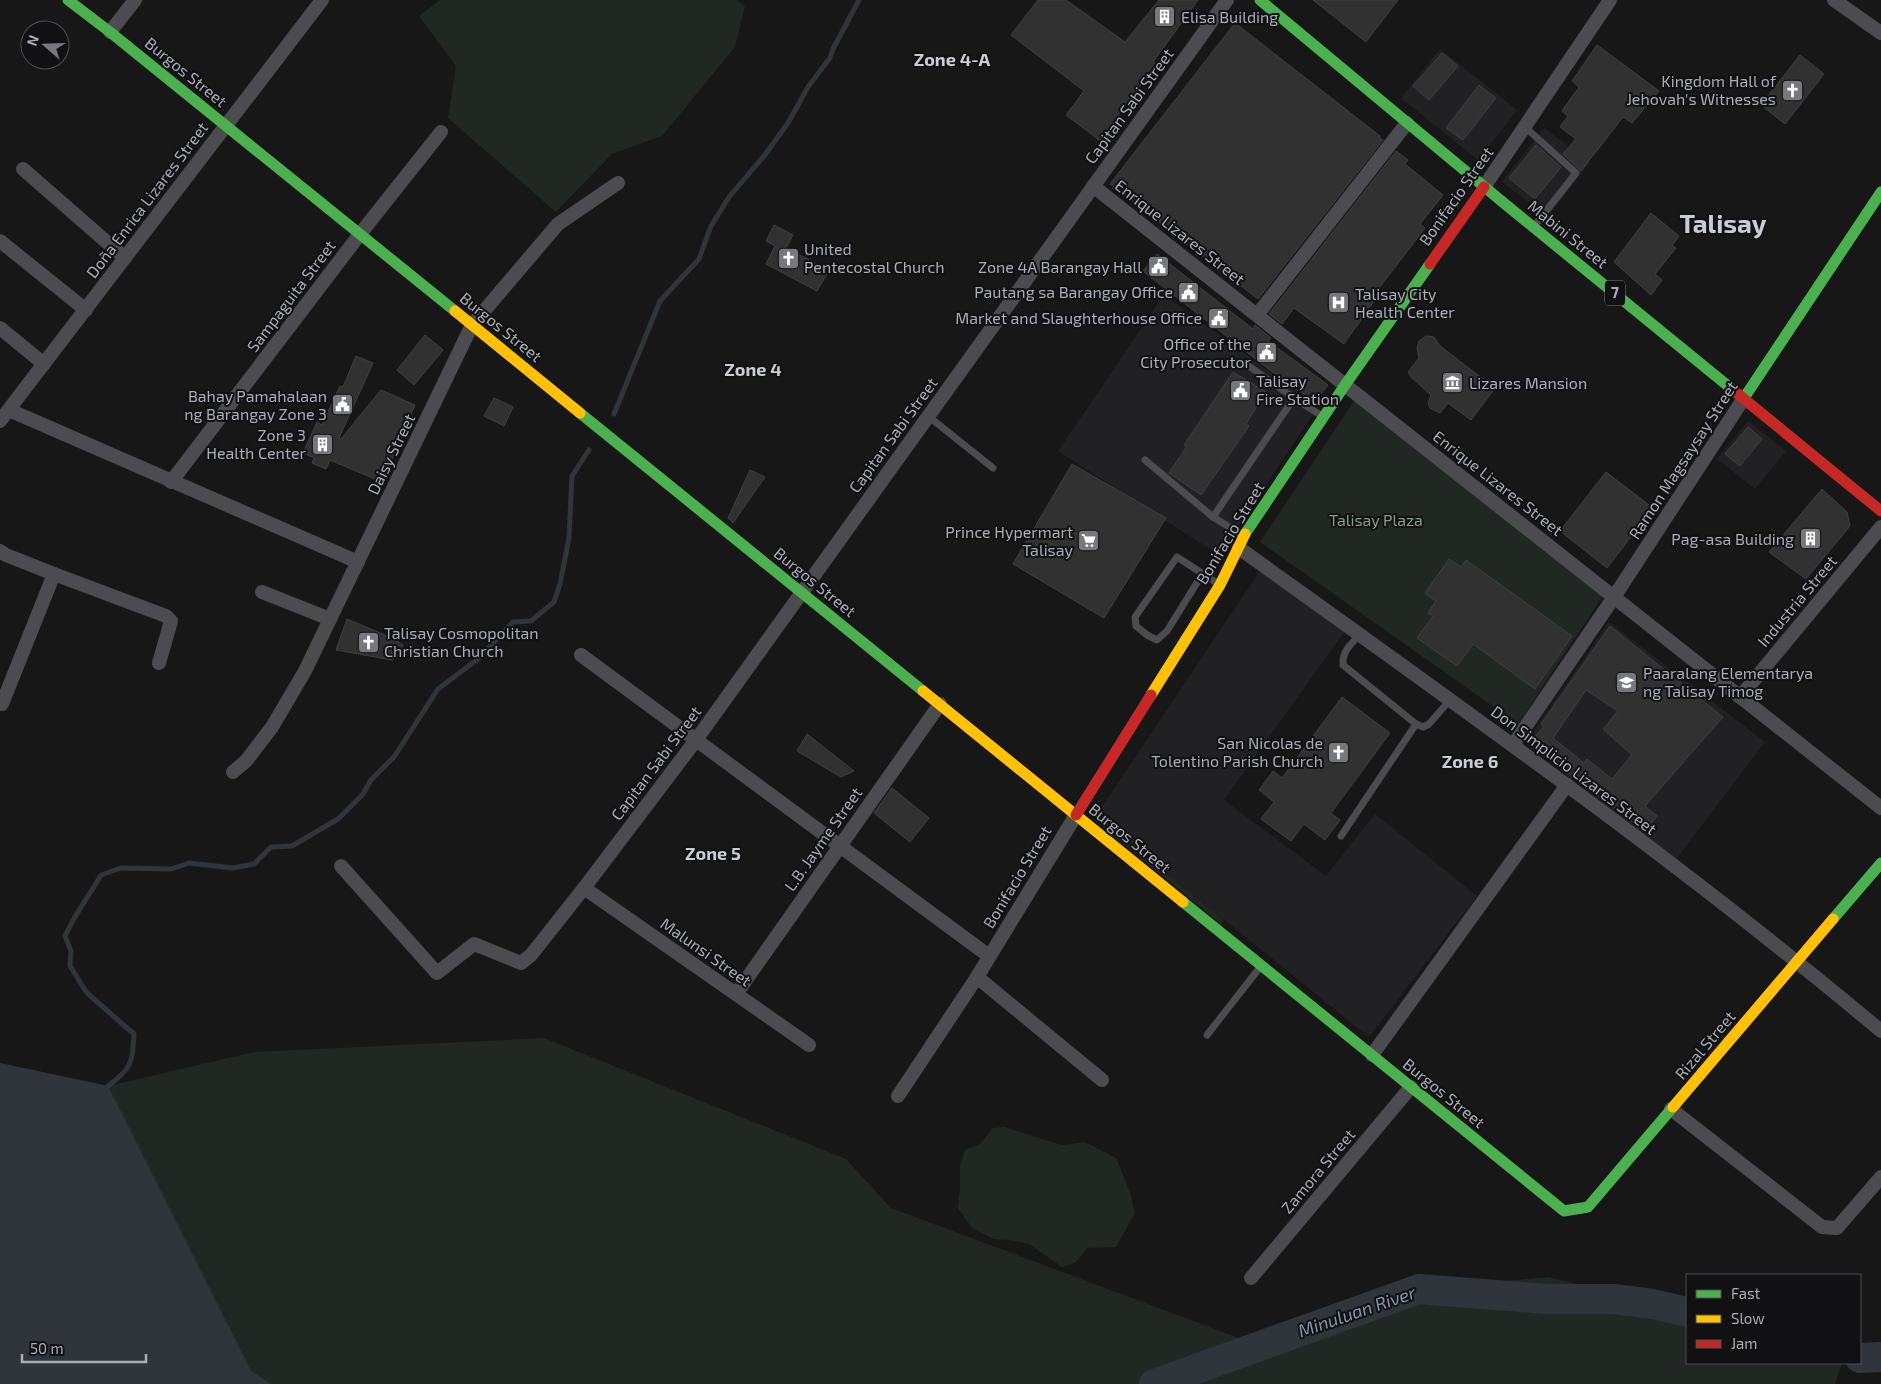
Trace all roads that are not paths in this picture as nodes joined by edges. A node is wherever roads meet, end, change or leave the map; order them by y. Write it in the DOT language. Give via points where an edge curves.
graph roads {
  1 [pos="68,0"];
  2 [pos="136,0"];
  3 [pos="322,0"];
  4 [pos="1226,0"];
  5 [pos="1260,0"];
  6 [pos="1610,0"];
  7 [pos="1834,0"];
  8 [pos="110,32"];
  9 [pos="1881,33"];
  10 [pos="1407,123"];
  11 [pos="226,125"];
  12 [pos="1525,127"];
  13 [pos="441,132"];
  14 [pos="24,169"];
  15 [pos="618,184"];
  16 [pos="1093,186"];
  17 [pos="1484,187"];
  18 [pos="1881,192"];
  19 [pos="1534,227"];
  20 [pos="360,234"];
  21 [pos="0,241"];
  22 [pos="125,258"];
  23 [pos="86,310"];
  24 [pos="1257,315"];
  25 [pos="472,325"];
  26 [pos="0,328"];
  27 [pos="44,364"];
  28 [pos="1246,364"];
  29 [pos="1345,385"];
  30 [pos="1294,398"];
  31 [pos="1744,398"];
  32 [pos="10,410"];
  33 [pos="928,416"];
  34 [pos="1324,417"];
  35 [pos="0,421"];
  36 [pos="1145,460"];
  37 [pos="993,468"];
  38 [pos="171,482"];
  39 [pos="1881,510"];
  40 [pos="1213,516"];
  41 [pos="1881,527"];
  42 [pos="1242,542"];
  43 [pos="0,551"];
  44 [pos="358,562"];
  45 [pos="1203,573"];
  46 [pos="54,574"];
  47 [pos="1220,585"];
  48 [pos="262,592"];
  49 [pos="802,592"];
  50 [pos="1614,598"];
  51 [pos="330,619"];
  52 [pos="1360,634"];
  53 [pos="581,655"];
  54 [pos="159,663"];
  55 [pos="1740,697"];
  56 [pos="1450,700"];
  57 [pos="2,704"];
  58 [pos="940,704"];
  59 [pos="1416,724"];
  60 [pos="696,740"];
  61 [pos="1513,745"];
  62 [pos="234,772"];
  63 [pos="1567,786"];
  64 [pos="1881,808"];
  65 [pos="1076,815"];
  66 [pos="1341,836"];
  67 [pos="840,846"];
  68 [pos="1881,863"];
  69 [pos="341,866"];
  70 [pos="584,888"];
  71 [pos="989,956"];
  72 [pos="1798,961"];
  73 [pos="1262,966"];
  74 [pos="977,977"];
  75 [pos="736,994"];
  76 [pos="1881,1031"];
  77 [pos="1208,1035"];
  78 [pos="809,1044"];
  79 [pos="1372,1055"];
  80 [pos="1102,1080"];
  81 [pos="1412,1087"];
  82 [pos="898,1096"];
  83 [pos="1672,1109"];
  84 [pos="1881,1177"];
  85 [pos="1541,1192"];
  86 [pos="1251,1278"];
  1 -- 8 [label="street, Burgos Street"];
  2 -- 8 [label="street"];
  3 -- 11 [label="street, Doña Enrica Lizares Street"];
  4 -- 16 [label="street, Capitan Sabi Street"];
  5 -- 10 [label="street, Mabini Street / 7"];
  6 -- 12 [label="street, Bonifacio Street"];
  7 -- 9 [label="street"];
  8 -- 11 [label="street, Burgos Street"];
  10 -- 17 [label="street, Mabini Street / 7"];
  10 -- 24 [label="street"];
  11 -- 20 [label="street, Burgos Street"];
  11 -- 22 [label="street, Doña Enrica Lizares Street"];
  12 -- 17 [label="street, Bonifacio Street"];
  12 -- 19 [label="lane" via="1576,173"];
  13 -- 20 [label="street, Sampaguita Street"];
  14 -- 22 [label="street"];
  15 -- 25 [label="street, Daisy Street" via="558,224"];
  16 -- 24 [label="street, Enrique Lizares Street"];
  16 -- 33 [label="street, Capitan Sabi Street"];
  17 -- 19 [label="street, Mabini Street / 7"];
  17 -- 29 [label="street, Bonifacio Street"];
  18 -- 31 [label="street, Ramon Magsaysay Street"];
  19 -- 31 [label="street, Mabini Street / 7"];
  20 -- 25 [label="street, Burgos Street"];
  20 -- 38 [label="street, Sampaguita Street"];
  21 -- 23 [label="street"];
  22 -- 23 [label="street, Doña Enrica Lizares Street"];
  23 -- 27 [label="street, Doña Enrica Lizares Street"];
  24 -- 29 [label="street, Enrique Lizares Street"];
  25 -- 44 [label="street, Daisy Street"];
  25 -- 49 [label="street, Burgos Street"];
  26 -- 27 [label="street"];
  27 -- 32 [label="street, Doña Enrica Lizares Street"];
  28 -- 30 [label="lane"];
  29 -- 34 [label="street, Bonifacio Street"];
  29 -- 50 [label="street, Enrique Lizares Street"];
  30 -- 34 [label="lane"];
  30 -- 40 [label="lane"];
  31 -- 39 [label="street, Mabini Street / 7"];
  31 -- 50 [label="street, Ramon Magsaysay Street"];
  32 -- 35 [label="street, Doña Enrica Lizares Street"];
  32 -- 38 [label="street"];
  33 -- 37 [label="lane"];
  33 -- 49 [label="street, Capitan Sabi Street"];
  34 -- 42 [label="street, Bonifacio Street"];
  36 -- 40 [label="lane"];
  38 -- 44 [label="street"];
  40 -- 42 [label="lane"];
  41 -- 55 [label="street, Industria Street"];
  42 -- 47 [label="street, Bonifacio Street"];
  42 -- 52 [label="street, Don Simplicio Lizares Street"];
  43 -- 46 [label="street"];
  44 -- 51 [label="street, Daisy Street"];
  45 -- 45 [label="lane" via="1157,640 1136,626 1135,617 1177,557"];
  45 -- 47 [label="lane"];
  46 -- 54 [label="street" via="166,616 171,621"];
  46 -- 57 [label="street"];
  47 -- 65 [label="street, Bonifacio Street"];
  48 -- 51 [label="street"];
  49 -- 58 [label="street, Burgos Street"];
  49 -- 60 [label="street, Capitan Sabi Street"];
  50 -- 55 [label="street, Enrique Lizares Street"];
  50 -- 61 [label="street, Ramon Magsaysay Street"];
  51 -- 62 [label="street, Daisy Street" via="289,700 258,745"];
  52 -- 56 [label="street, Don Simplicio Lizares Street"];
  52 -- 59 [label="lane" via="1345,652 1344,665"];
  53 -- 60 [label="street"];
  55 -- 64 [label="street, Enrique Lizares Street"];
  56 -- 59 [label="lane" via="1429,724 1423,727"];
  56 -- 61 [label="street, Don Simplicio Lizares Street"];
  58 -- 65 [label="street, Burgos Street"];
  58 -- 67 [label="street, L.B. Jayme Street"];
  59 -- 66 [label="lane"];
  60 -- 67 [label="street"];
  60 -- 70 [label="street, Capitan Sabi Street"];
  61 -- 63 [label="street, Don Simplicio Lizares Street"];
  63 -- 72 [label="street, Don Simplicio Lizares Street"];
  63 -- 79 [label="street"];
  65 -- 71 [label="street, Bonifacio Street"];
  65 -- 73 [label="street, Burgos Street"];
  67 -- 71 [label="street"];
  67 -- 75 [label="street, L.B. Jayme Street"];
  68 -- 72 [label="street, Rizal Street"];
  69 -- 70 [label="street, Capitan Sabi Street" via="437,973 474,944 521,963"];
  70 -- 75 [label="street, Malunsi Street"];
  71 -- 74 [label="street, Bonifacio Street"];
  72 -- 76 [label="street, Don Simplicio Lizares Street"];
  72 -- 83 [label="street, Rizal Street"];
  73 -- 77 [label="lane"];
  73 -- 79 [label="street, Burgos Street"];
  74 -- 80 [label="street"];
  74 -- 82 [label="street, Bonifacio Street"];
  75 -- 78 [label="street, Malunsi Street"];
  79 -- 81 [label="street, Burgos Street"];
  81 -- 85 [label="street, Burgos Street"];
  81 -- 86 [label="street, Zamora Street"];
  83 -- 84 [label="street" via="1822,1227 1837,1228"];
  83 -- 85 [label="street, Rizal Street" via="1588,1207 1564,1211"];
}
